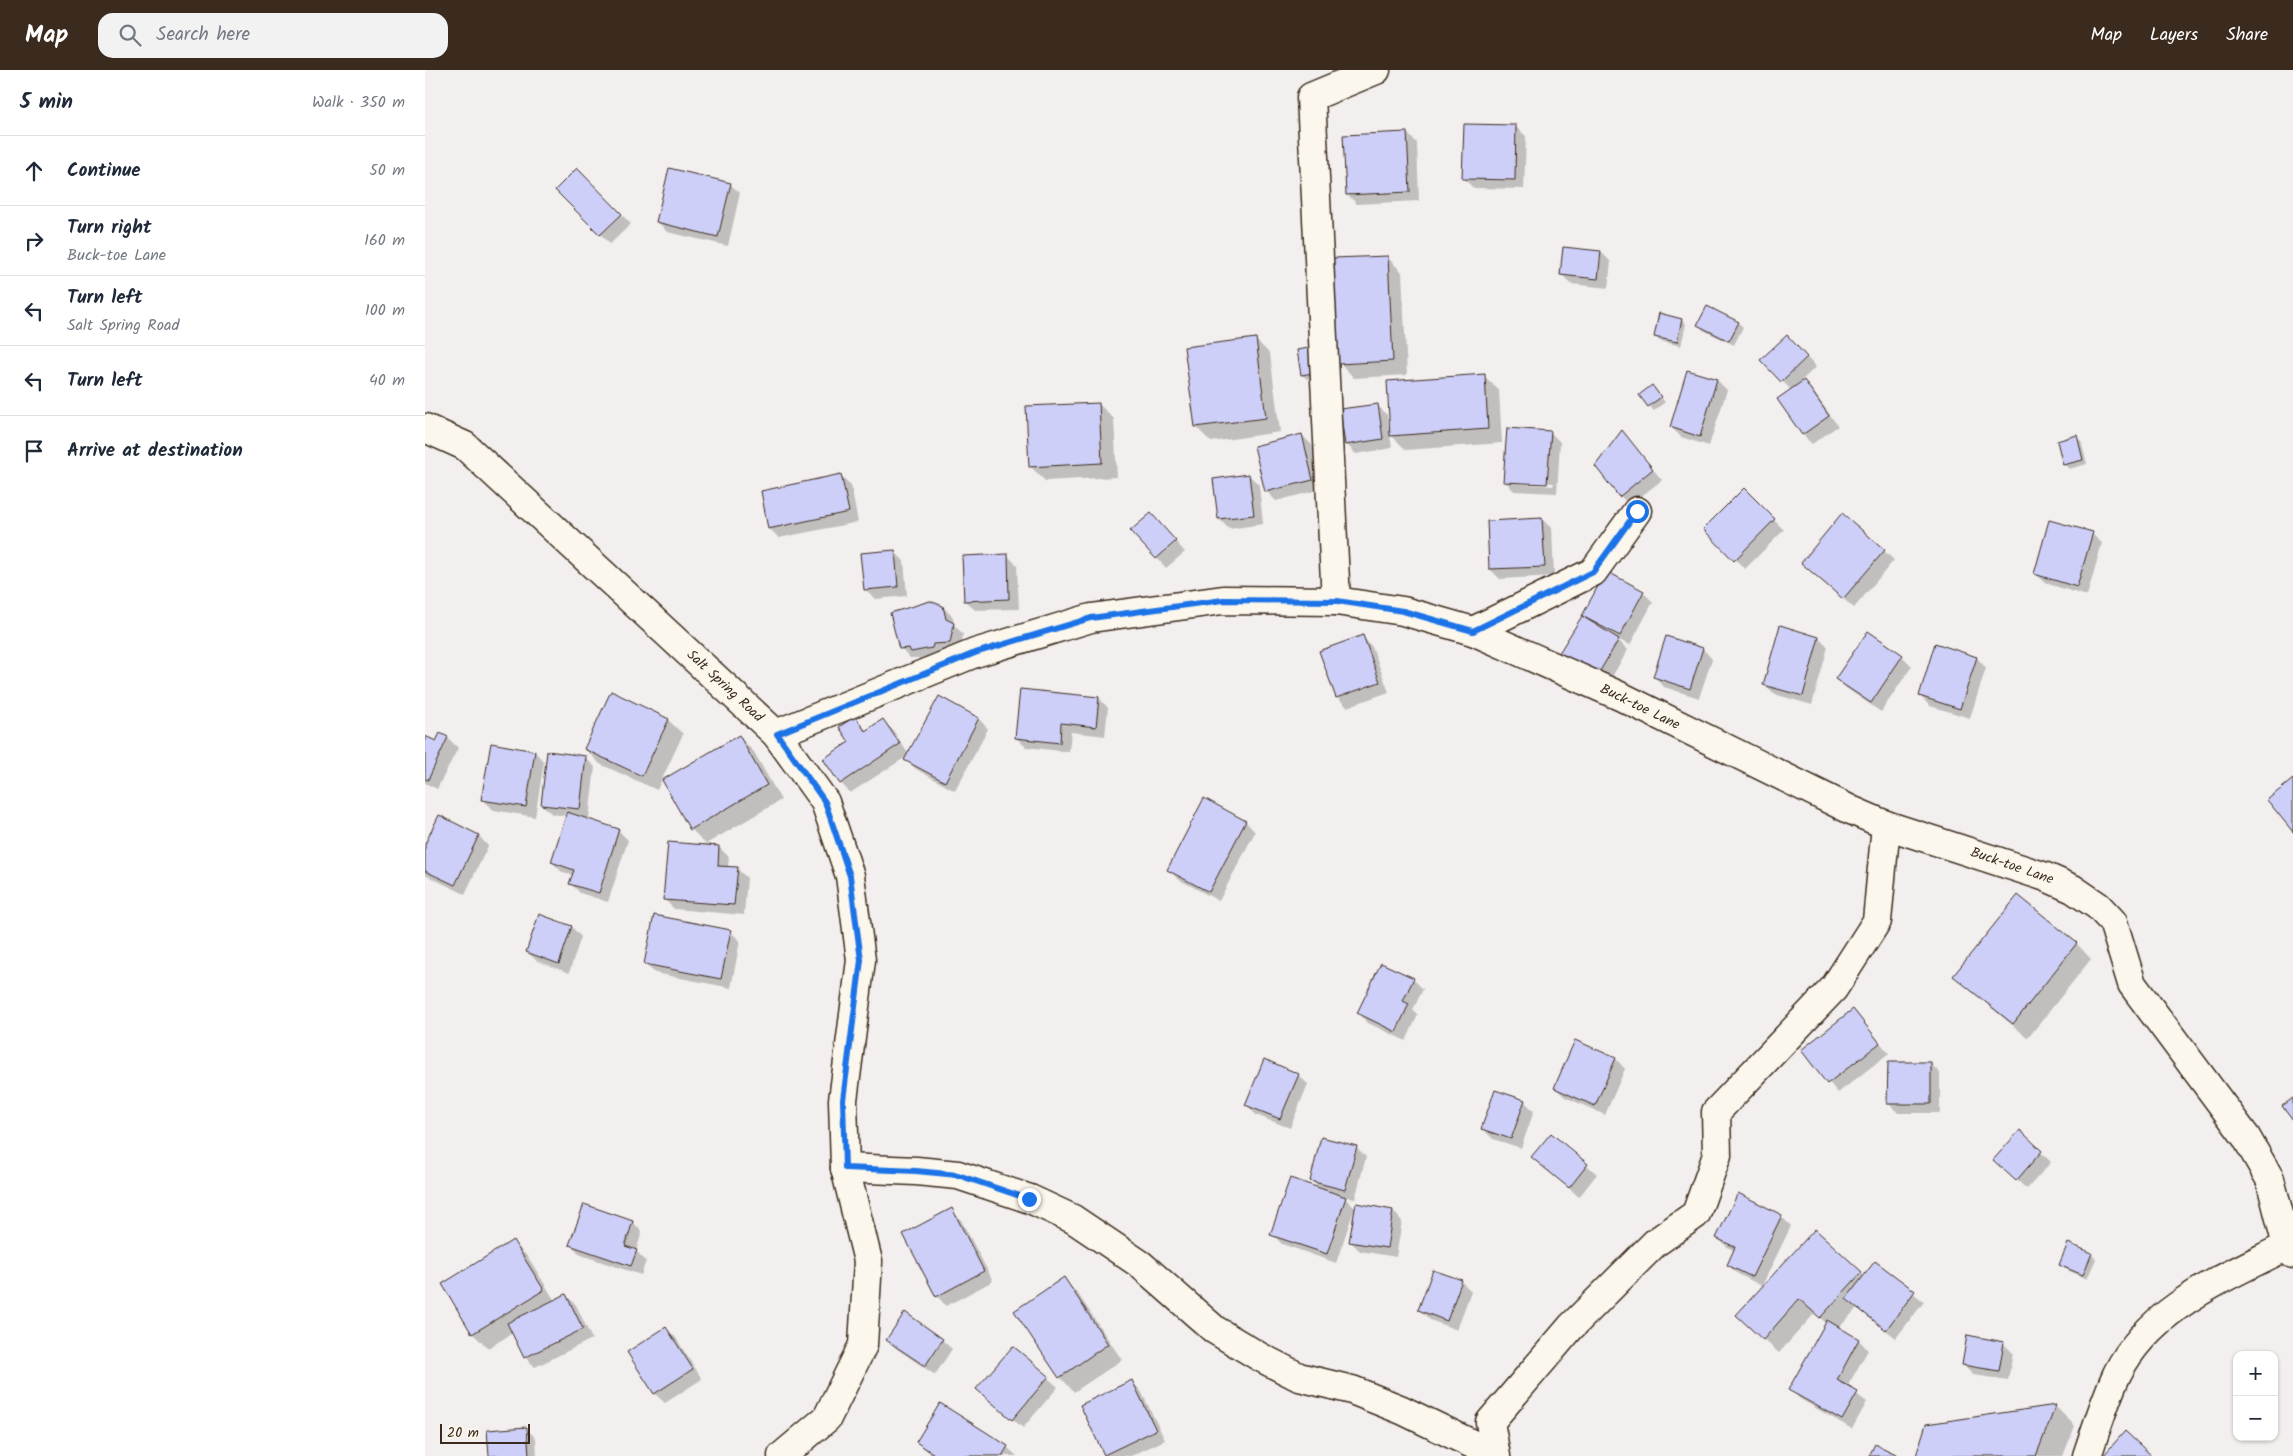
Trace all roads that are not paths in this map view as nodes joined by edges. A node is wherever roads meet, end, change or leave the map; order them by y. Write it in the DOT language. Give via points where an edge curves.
graph roads {
  1 [pos="1376,70"];
  2 [pos="425,428"];
  3 [pos="1637,511"];
  4 [pos="1337,601"];
  5 [pos="1473,631"];
  6 [pos="777,734"];
  7 [pos="1886,824"];
  8 [pos="845,1168"];
  9 [pos="2290,1250"];
  10 [pos="782,1456"];
  11 [pos="1496,1456"];
  12 [pos="2087,1456"];
  1 -- 4 [label="street" via="1311,96"];
  2 -- 6 [label="street, Salt Spring Road" via="465,446"];
  3 -- 5 [label="street" via="1593,572"];
  4 -- 5 [label="street, Buck-toe Lane" via="1403,611"];
  4 -- 6 [label="street, Buck-toe Lane" via="1223,600 1091,618 975,653"];
  5 -- 7 [label="street, Buck-toe Lane" via="1622,696 1851,810"];
  6 -- 8 [label="street, Salt Spring Road" via="825,802 850,876 861,960 843,1100"];
  7 -- 9 [label="street, Buck-toe Lane" via="2046,877 2073,889 2098,906 2113,922 2132,984 2246,1137 2270,1179"];
  7 -- 11 [label="street" via="1877,921 1834,988 1716,1112 1717,1155 1697,1214 1655,1242 1571,1328 1490,1422"];
  8 -- 10 [label="street, Salt Spring Road" via="868,1261 863,1345 827,1418"];
  8 -- 11 [label="street" via="958,1175 1029,1199 1073,1219 1140,1264 1215,1330 1260,1357 1299,1378 1352,1390 1402,1410"];
  9 -- 12 [label="street" via="2199,1292 2167,1314 2141,1338 2118,1373"];
}
